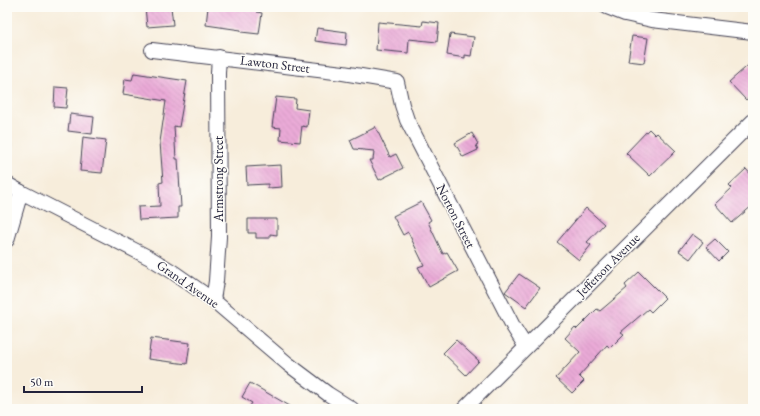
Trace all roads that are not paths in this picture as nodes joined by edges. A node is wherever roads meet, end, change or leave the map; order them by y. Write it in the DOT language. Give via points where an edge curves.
graph roads {
  1 [pos="607,7"];
  2 [pos="753,32"];
  3 [pos="152,50"];
  4 [pos="219,57"];
  5 [pos="397,82"];
  6 [pos="753,121"];
  7 [pos="7,184"];
  8 [pos="21,192"];
  9 [pos="7,240"];
  10 [pos="213,300"];
  11 [pos="526,347"];
  12 [pos="352,409"];
  13 [pos="464,409"];
  1 -- 2 [label="street" via="652,20"];
  3 -- 4 [label="street, Lawton Street"];
  4 -- 5 [label="street, Lawton Street"];
  4 -- 10 [label="street, Armstrong Street" via="219,237"];
  5 -- 11 [label="street, Norton Street" via="402,105 426,158"];
  6 -- 11 [label="street, Jefferson Avenue"];
  7 -- 8 [label="street, Grand Avenue"];
  8 -- 9 [label="street"];
  8 -- 10 [label="street, Grand Avenue" via="150,258"];
  10 -- 12 [label="street, Grand Avenue" via="288,364"];
  11 -- 13 [label="street, Jefferson Avenue"];
}
